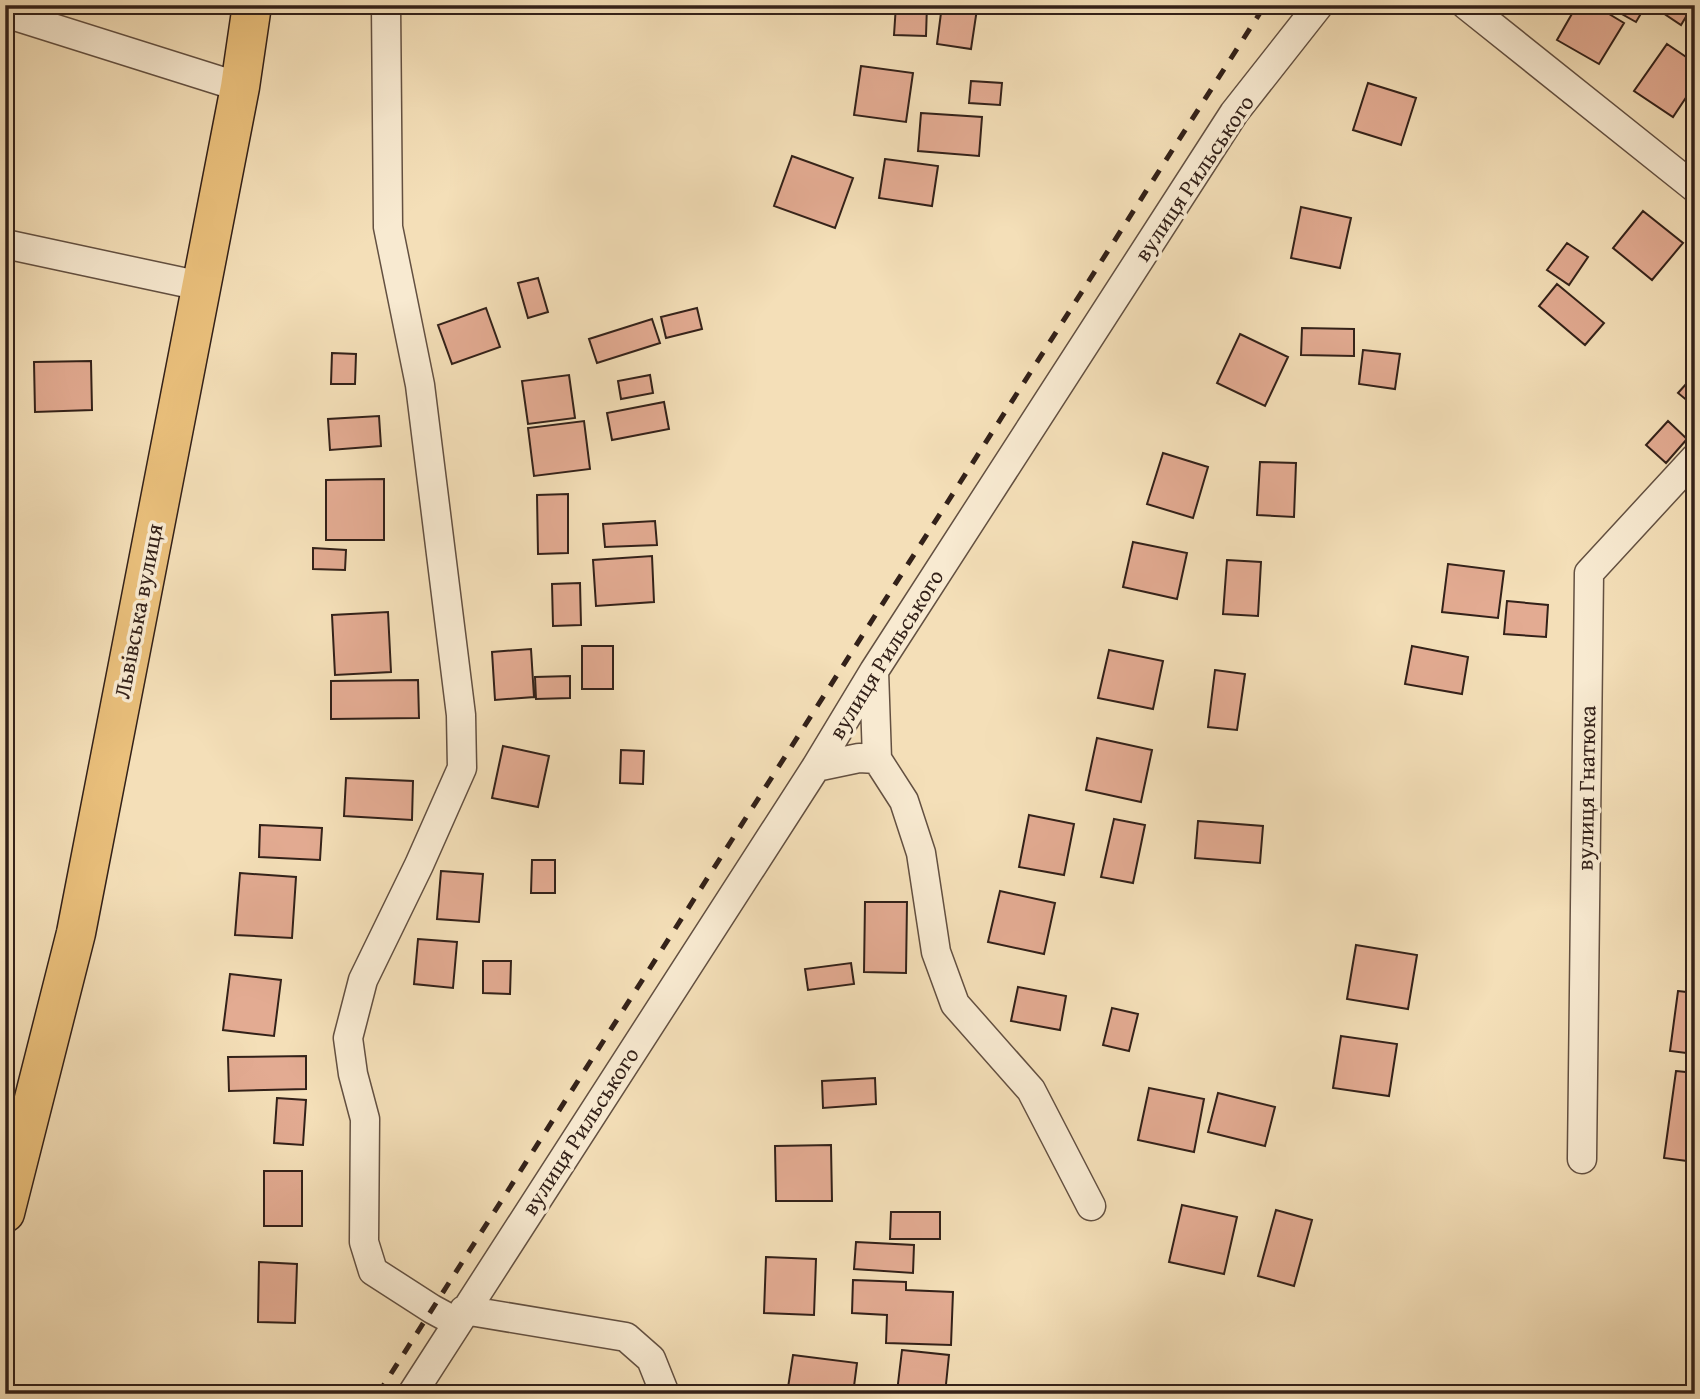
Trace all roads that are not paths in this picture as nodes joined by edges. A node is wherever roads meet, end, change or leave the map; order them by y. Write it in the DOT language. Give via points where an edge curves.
graph roads {
  1 [pos="252,5"];
  2 [pos="386,5"];
  3 [pos="1319,5"];
  4 [pos="1466,5"];
  5 [pos="5,13"];
  6 [pos="240,87"];
  7 [pos="1695,188"];
  8 [pos="5,244"];
  9 [pos="201,286"];
  10 [pos="1695,458"];
  11 [pos="874,671"];
  12 [pos="877,760"];
  13 [pos="816,767"];
  14 [pos="1582,1159"];
  15 [pos="1091,1206"];
  16 [pos="5,1213"];
  17 [pos="460,1316"];
  18 [pos="412,1394"];
  19 [pos="665,1394"];
  1 -- 6 [label="main road, Львівська вулиця"];
  2 -- 17 [label="street" via="388,227 421,385 461,715 462,768 363,980 348,1038 365,1119 364,1242 373,1271 432,1310"];
  3 -- 11 [label="street, вулиця Рильського" via="1234,113"];
  4 -- 7 [label="street"];
  5 -- 6 [label="street"];
  6 -- 9 [label="main road, Львівська вулиця"];
  8 -- 9 [label="street"];
  9 -- 16 [label="main road, Львівська вулиця" via="76,933"];
  10 -- 14 [label="street, вулиця Гнатюка" via="1589,573"];
  11 -- 12 [label="street"];
  11 -- 13 [label="street, вулиця Рильського"];
  12 -- 13 [label="street" via="859,758"];
  12 -- 15 [label="street" via="904,801 921,853 936,952 955,1004 1031,1090"];
  13 -- 17 [label="street, вулиця Рильського"];
  17 -- 18 [label="street, вулиця Рильського"];
  17 -- 19 [label="street" via="626,1338 651,1359"];
}
